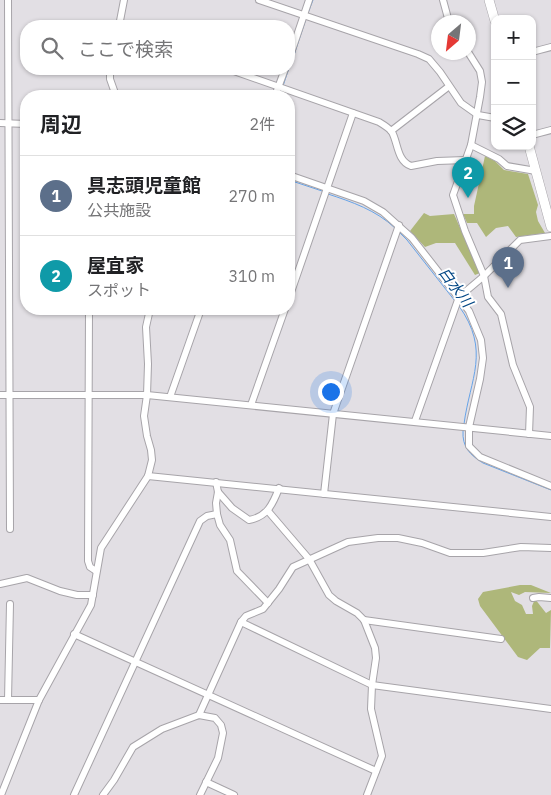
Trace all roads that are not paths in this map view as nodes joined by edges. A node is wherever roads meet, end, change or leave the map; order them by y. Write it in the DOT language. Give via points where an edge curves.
graph roads {
  1 [pos="8,0"];
  2 [pos="124,0"];
  3 [pos="259,0"];
  4 [pos="310,0"];
  5 [pos="443,0"];
  6 [pos="489,0"];
  7 [pos="304,15"];
  8 [pos="447,15"];
  9 [pos="493,15"];
  10 [pos="120,20"];
  11 [pos="295,41"];
  12 [pos="551,47"];
  13 [pos="536,51"];
  14 [pos="473,60"];
  15 [pos="110,75"];
  16 [pos="246,75"];
  17 [pos="283,75"];
  18 [pos="279,86"];
  19 [pos="448,86"];
  20 [pos="114,90"];
  21 [pos="277,90"];
  22 [pos="290,90"];
  23 [pos="295,92"];
  24 [pos="353,113"];
  25 [pos="478,115"];
  26 [pos="491,117"];
  27 [pos="0,123"];
  28 [pos="9,123"];
  29 [pos="20,124"];
  30 [pos="551,130"];
  31 [pos="391,131"];
  32 [pos="536,134"];
  33 [pos="471,145"];
  34 [pos="530,150"];
  35 [pos="466,160"];
  36 [pos="536,171"];
  37 [pos="295,177"];
  38 [pos="327,188"];
  39 [pos="399,225"];
  40 [pos="551,227"];
  41 [pos="551,236"];
  42 [pos="484,276"];
  43 [pos="295,281"];
  44 [pos="459,296"];
  45 [pos="89,315"];
  46 [pos="149,315"];
  47 [pos="199,315"];
  48 [pos="283,315"];
  49 [pos="10,394"];
  50 [pos="89,394"];
  51 [pos="0,395"];
  52 [pos="147,395"];
  53 [pos="170,397"];
  54 [pos="251,405"];
  55 [pos="333,414"];
  56 [pos="415,421"];
  57 [pos="469,427"];
  58 [pos="529,434"];
  59 [pos="551,436"];
  60 [pos="148,476"];
  61 [pos="216,482"];
  62 [pos="551,486"];
  63 [pos="279,488"];
  64 [pos="218,492"];
  65 [pos="324,494"];
  66 [pos="268,511"];
  67 [pos="217,514"];
  68 [pos="551,517"];
  69 [pos="10,529"];
  70 [pos="551,548"];
  71 [pos="309,559"];
  72 [pos="96,571"];
  73 [pos="0,584"];
  74 [pos="93,595"];
  75 [pos="533,598"];
  76 [pos="551,598"];
  77 [pos="268,603"];
  78 [pos="10,604"];
  79 [pos="364,620"];
  80 [pos="241,622"];
  81 [pos="74,634"];
  82 [pos="501,639"];
  83 [pos="136,661"];
  84 [pos="372,685"];
  85 [pos="208,694"];
  86 [pos="0,700"];
  87 [pos="8,700"];
  88 [pos="39,700"];
  89 [pos="551,709"];
  90 [pos="199,715"];
  91 [pos="376,771"];
  92 [pos="206,782"];
  93 [pos="1,795"];
  94 [pos="74,795"];
  95 [pos="103,795"];
  96 [pos="200,795"];
  97 [pos="234,795"];
  98 [pos="367,795"];
  1 -- 28 [label="street"];
  2 -- 10 [label="street"];
  3 -- 7 [label="street"];
  4 -- 7 [label="street"];
  5 -- 8 [label="street"];
  6 -- 9 [label="highway"];
  7 -- 11 [label="street"];
  7 -- 19 [label="street" via="424,56"];
  12 -- 13 [label="street"];
  14 -- 25 [label="street" via="482,82"];
  15 -- 20 [label="street"];
  16 -- 18 [label="street"];
  17 -- 18 [label="street"];
  18 -- 21 [label="street"];
  18 -- 22 [label="street"];
  19 -- 25 [label="street" via="460,103"];
  19 -- 31 [label="street"];
  23 -- 24 [label="street"];
  24 -- 31 [label="street" via="379,122"];
  24 -- 38 [label="street"];
  25 -- 26 [label="street"];
  25 -- 33 [label="street"];
  27 -- 28 [label="street"];
  28 -- 29 [label="street"];
  28 -- 49 [label="street"];
  30 -- 32 [label="street"];
  31 -- 35 [label="street" via="401,157 411,166"];
  33 -- 35 [label="street"];
  33 -- 36 [label="street" via="507,166"];
  34 -- 36 [label="highway"];
  35 -- 42 [label="street" via="453,194"];
  36 -- 40 [label="highway"];
  37 -- 38 [label="street"];
  38 -- 39 [label="street" via="364,201"];
  38 -- 43 [label="street"];
  39 -- 44 [label="street"];
  39 -- 55 [label="street"];
  41 -- 42 [label="street" via="520,240"];
  42 -- 44 [label="street"];
  42 -- 58 [label="street" via="488,296 501,314 513,365 530,407"];
  44 -- 56 [label="street"];
  44 -- 57 [label="street" via="478,328 483,358"];
  45 -- 50 [label="street"];
  46 -- 52 [label="street"];
  47 -- 53 [label="street"];
  48 -- 54 [label="street"];
  49 -- 50 [label="street"];
  49 -- 51 [label="street"];
  49 -- 69 [label="street"];
  50 -- 52 [label="street"];
  50 -- 72 [label="street" via="88,561"];
  52 -- 53 [label="street"];
  52 -- 60 [label="street" via="144,423 152,460"];
  53 -- 54 [label="street"];
  54 -- 55 [label="street"];
  55 -- 56 [label="street"];
  55 -- 65 [label="street"];
  56 -- 57 [label="street"];
  57 -- 58 [label="street"];
  57 -- 62 [label="street" via="469,446 480,457"];
  58 -- 59 [label="street"];
  60 -- 61 [label="street"];
  60 -- 72 [label="street" via="101,548"];
  61 -- 63 [label="street"];
  61 -- 64 [label="street"];
  63 -- 65 [label="street"];
  63 -- 66 [label="street"];
  64 -- 66 [label="street" via="246,519 252,520"];
  64 -- 67 [label="street"];
  65 -- 68 [label="street"];
  66 -- 71 [label="street"];
  67 -- 77 [label="street" via="230,540 236,571"];
  67 -- 83 [label="street" via="200,521"];
  70 -- 71 [label="street" via="450,552 398,538 378,538 348,542"];
  71 -- 77 [label="street" via="290,570"];
  71 -- 79 [label="street" via="329,595"];
  72 -- 74 [label="street"];
  73 -- 74 [label="street" via="27,578 60,591"];
  74 -- 81 [label="street" via="91,605"];
  75 -- 76 [label="street"];
  77 -- 80 [label="street"];
  78 -- 87 [label="street"];
  79 -- 82 [label="street"];
  79 -- 84 [label="street" via="375,648"];
  80 -- 84 [label="street"];
  80 -- 85 [label="street"];
  81 -- 83 [label="street"];
  81 -- 88 [label="street"];
  83 -- 85 [label="street"];
  83 -- 94 [label="street"];
  84 -- 89 [label="street"];
  84 -- 91 [label="street" via="371,709 382,756"];
  85 -- 90 [label="street"];
  85 -- 91 [label="street"];
  86 -- 87 [label="street"];
  87 -- 88 [label="street"];
  88 -- 93 [label="street"];
  90 -- 92 [label="street" via="214,718 223,733 218,758"];
  90 -- 95 [label="street" via="162,728 132,747"];
  91 -- 98 [label="street"];
  92 -- 96 [label="street"];
  92 -- 97 [label="street"];
}
